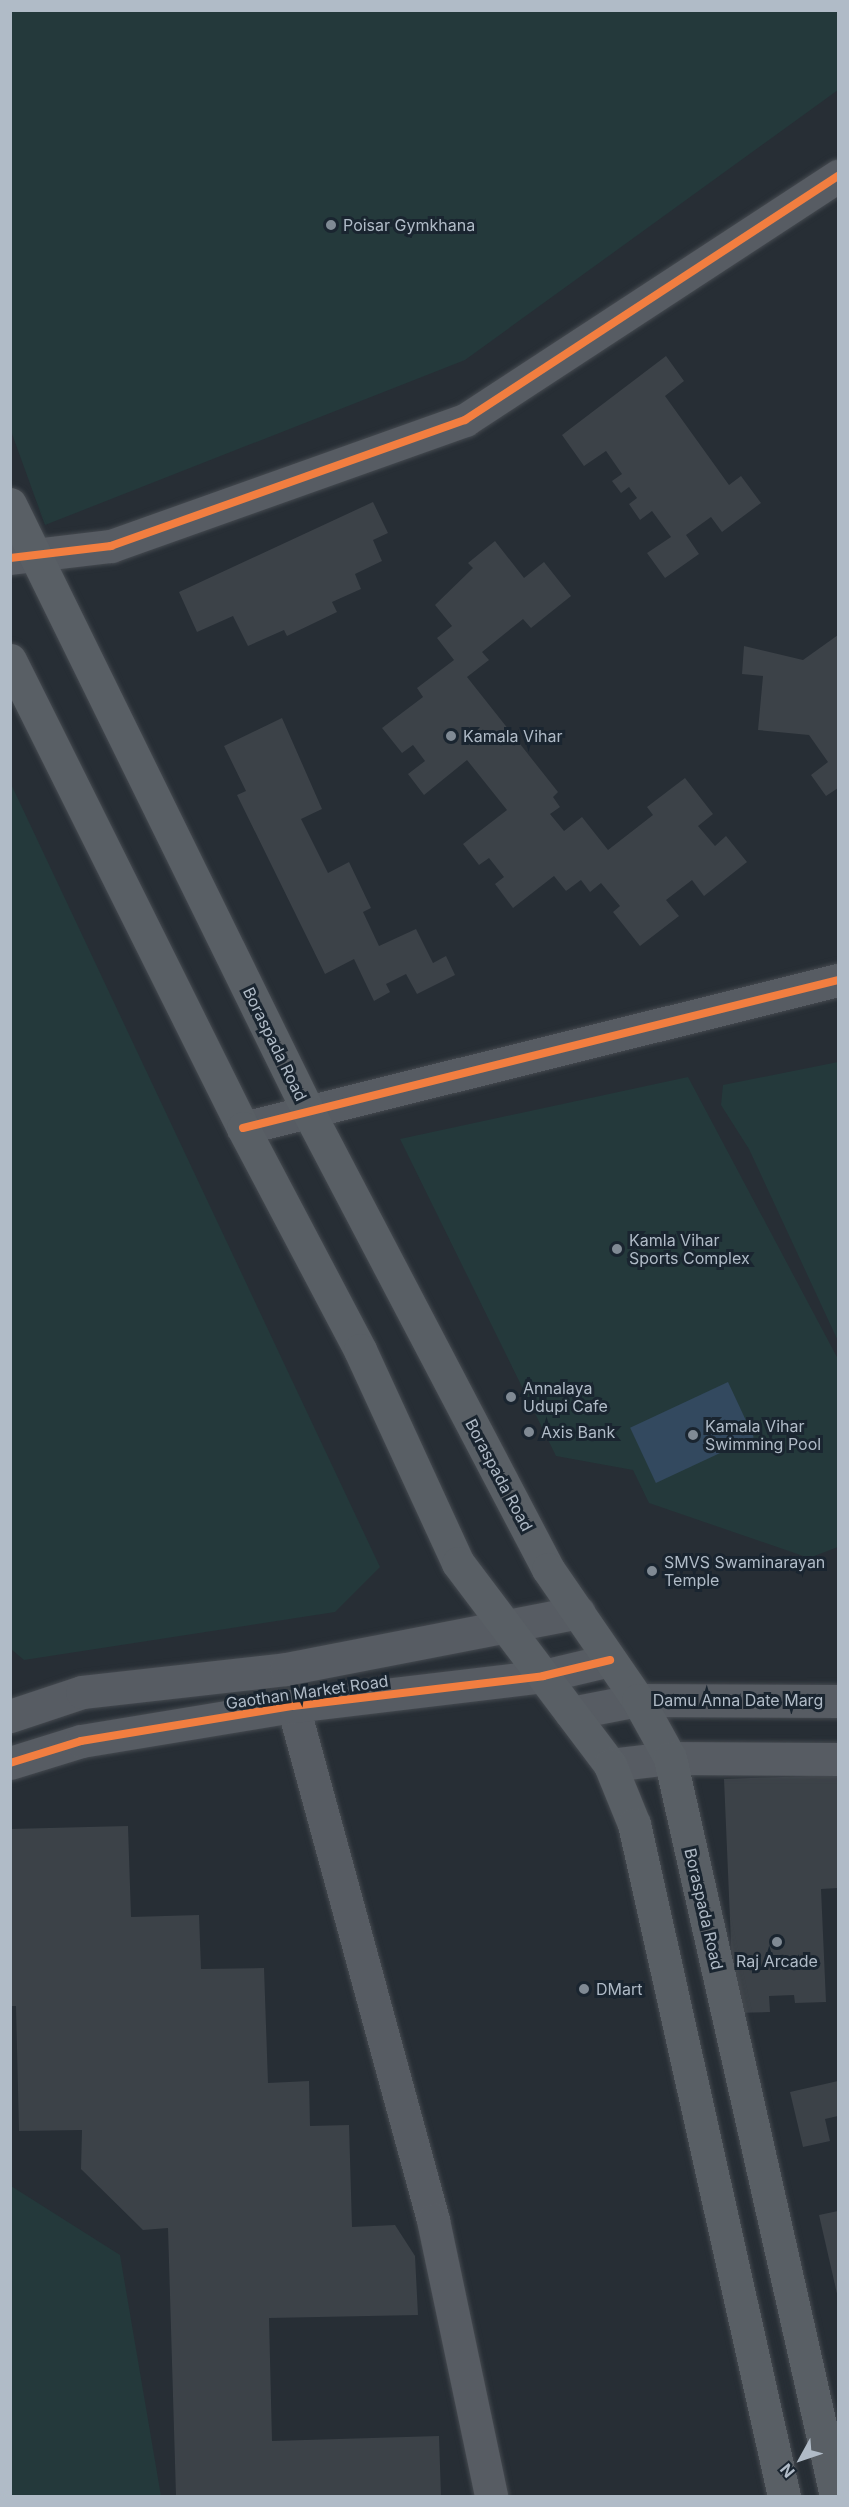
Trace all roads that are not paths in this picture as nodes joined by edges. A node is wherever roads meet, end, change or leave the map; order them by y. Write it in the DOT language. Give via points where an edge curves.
graph roads {
  1 [pos="838,176"];
  2 [pos="10,504"];
  3 [pos="21,556"];
  4 [pos="10,660"];
  5 [pos="838,980"];
  6 [pos="309,1113"];
  7 [pos="243,1128"];
  8 [pos="578,1612"];
  9 [pos="507,1629"];
  10 [pos="610,1660"];
  11 [pos="248,1673"];
  12 [pos="543,1676"];
  13 [pos="638,1700"];
  14 [pos="838,1701"];
  15 [pos="293,1706"];
  16 [pos="256,1712"];
  17 [pos="571,1713"];
  18 [pos="10,1716"];
  19 [pos="670,1758"];
  20 [pos="838,1759"];
  21 [pos="10,1763"];
  22 [pos="610,1765"];
  23 [pos="491,2496"];
  24 [pos="784,2496"];
  25 [pos="836,2496"];
  1 -- 3 [label="street" via="465,420 111,546"];
  2 -- 3 [label="main road, Boraspada Road"];
  3 -- 6 [label="main road, Boraspada Road"];
  4 -- 7 [label="main road"];
  5 -- 6 [label="street"];
  6 -- 7 [label="street"];
  6 -- 8 [label="main road, Boraspada Road" via="548,1569"];
  7 -- 9 [label="main road" via="360,1350 458,1563"];
  8 -- 9 [label="street, Gaothan Market Road"];
  8 -- 10 [label="main road, Boraspada Road"];
  9 -- 11 [label="street, Gaothan Market Road"];
  9 -- 12 [label="main road"];
  10 -- 12 [label="street, Gaothan Market Road"];
  10 -- 13 [label="main road, Boraspada Road"];
  11 -- 16 [label="street"];
  11 -- 18 [label="street, Gaothan Market Road" via="82,1692"];
  12 -- 15 [label="street, Gaothan Market Road"];
  12 -- 17 [label="main road"];
  13 -- 14 [label="street, Damu Anna Date Marg"];
  13 -- 17 [label="street"];
  13 -- 19 [label="main road, Boraspada Road"];
  15 -- 16 [label="street, Gaothan Market Road"];
  15 -- 23 [label="street" via="434,2220"];
  16 -- 21 [label="street, Gaothan Market Road" via="81,1741"];
  17 -- 22 [label="main road"];
  19 -- 20 [label="street"];
  19 -- 22 [label="street"];
  19 -- 25 [label="main road, Boraspada Road"];
  22 -- 24 [label="main road" via="634,1824"];
}
